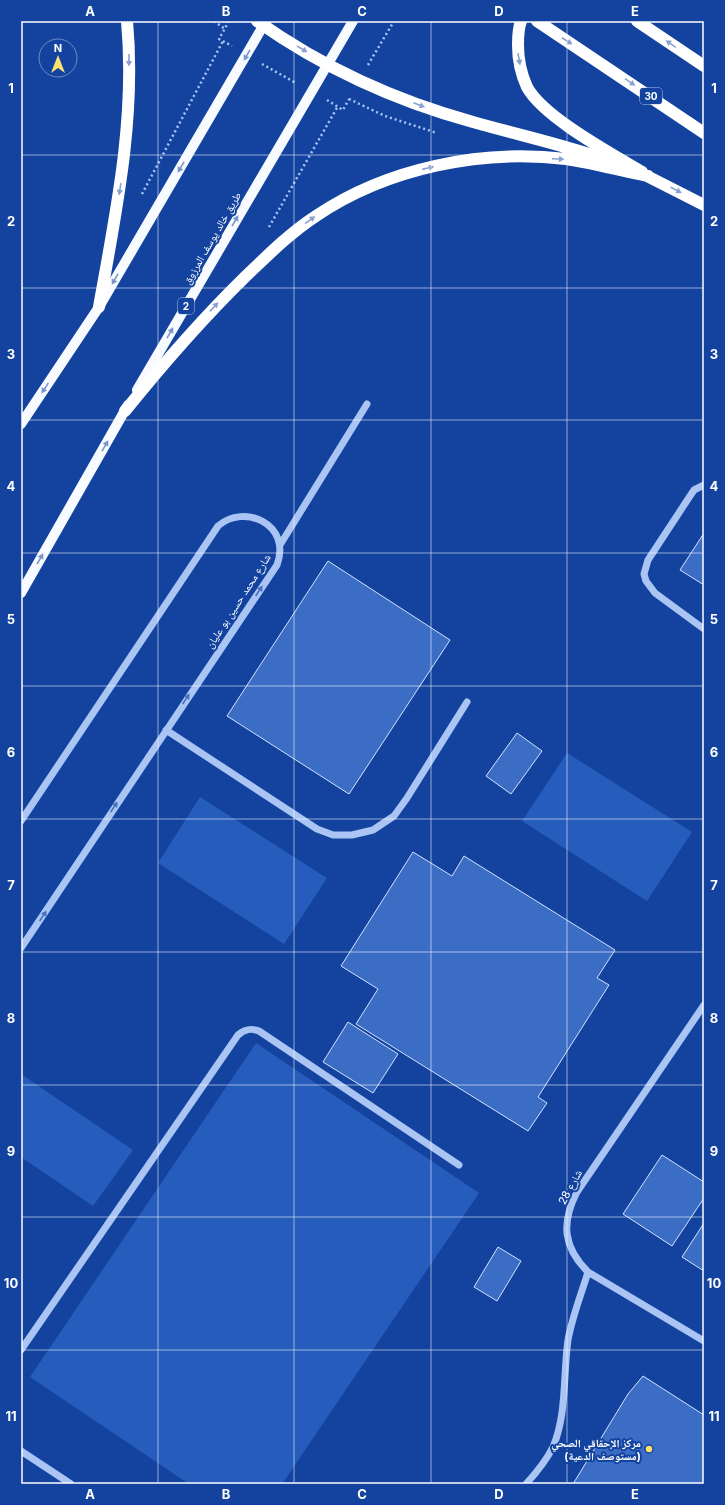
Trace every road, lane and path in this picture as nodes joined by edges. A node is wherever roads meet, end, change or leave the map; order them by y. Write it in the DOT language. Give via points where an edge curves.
graph roads {
  1 [pos="127,21"];
  2 [pos="214,21"];
  3 [pos="229,21"];
  4 [pos="353,21"];
  5 [pos="521,21"];
  6 [pos="537,21"];
  7 [pos="637,21"];
  8 [pos="262,23"];
  9 [pos="225,29"];
  10 [pos="223,41"];
  11 [pos="247,55"];
  12 [pos="327,64"];
  13 [pos="704,66"];
  14 [pos="310,91"];
  15 [pos="348,99"];
  16 [pos="338,106"];
  17 [pos="343,110"];
  18 [pos="704,133"];
  19 [pos="441,134"];
  20 [pos="648,176"];
  21 [pos="140,198"];
  22 [pos="704,205"];
  23 [pos="271,229"];
  24 [pos="99,307"];
  25 [pos="367,404"];
  26 [pos="125,411"];
  27 [pos="21,424"];
  28 [pos="704,485"];
  29 [pos="280,545"];
  30 [pos="21,592"];
  31 [pos="704,629"];
  32 [pos="467,702"];
  33 [pos="166,730"];
  34 [pos="21,821"];
  35 [pos="21,948"];
  36 [pos="704,1005"];
  37 [pos="459,1165"];
  38 [pos="588,1272"];
  39 [pos="704,1341"];
  40 [pos="21,1350"];
  41 [pos="21,1451"];
  42 [pos="71,1484"];
  43 [pos="526,1484"];
  1 -- 24 [label="highway, one-way" via="128,127 122,180"];
  2 -- 9 [label="path"];
  3 -- 9 [label="path"];
  4 -- 12 [label="main road, طريق خالد يوسف المرزوق / 2"];
  5 -- 20 [label="highway, one-way" via="518,29 518,59 527,87 542,106 573,129"];
  6 -- 18 [label="highway, 30, one-way"];
  13 -- 7 [label="highway, one-way"];
  8 -- 11 [label="main road, one-way"];
  8 -- 12 [label="highway, one-way"];
  9 -- 10 [label="path" via="219,39"];
  10 -- 11 [label="path"];
  10 -- 21 [label="path"];
  11 -- 14 [label="path"];
  11 -- 24 [label="main road, one-way"];
  12 -- 14 [label="main road, طريق خالد يوسف المرزوق / 2"];
  12 -- 20 [label="highway, one-way" via="430,109 549,141"];
  14 -- 16 [label="path"];
  26 -- 14 [label="main road, طريق خالد يوسف المرزوق / 2, one-way"];
  15 -- 19 [label="path" via="385,116"];
  16 -- 17 [label="path"];
  16 -- 23 [label="path" via="265,233"];
  20 -- 22 [label="highway, one-way"];
  26 -- 20 [label="highway, one-way" via="178,346 267,254 316,215 343,199 409,173 448,164 509,158 566,160"];
  24 -- 27 [label="main road, one-way"];
  25 -- 29 [label="street"];
  30 -- 26 [label="main road, طريق خالد يوسف المرزوق / 2, one-way"];
  28 -- 31 [label="street" via="694,490 648,560 644,574 655,593"];
  33 -- 29 [label="street, شارع محمد حسين بو عليان, one-way" via="277,565"];
  29 -- 34 [label="street, شارع محمد حسين بو عليان" via="277,533 259,520 230,518 218,526"];
  32 -- 33 [label="street" via="394,816 373,830 352,835 333,835 317,829"];
  35 -- 33 [label="street, شارع محمد حسين بو عليان, one-way"];
  36 -- 38 [label="street, شارع 28" via="570,1206 566,1226 567,1240 578,1263"];
  37 -- 40 [label="street" via="259,1032 254,1029 242,1031"];
  38 -- 39 [label="street, شارع 28"];
  38 -- 43 [label="street" via="568,1341 560,1423 553,1446 542,1466"];
  41 -- 42 [label="street"];
}
